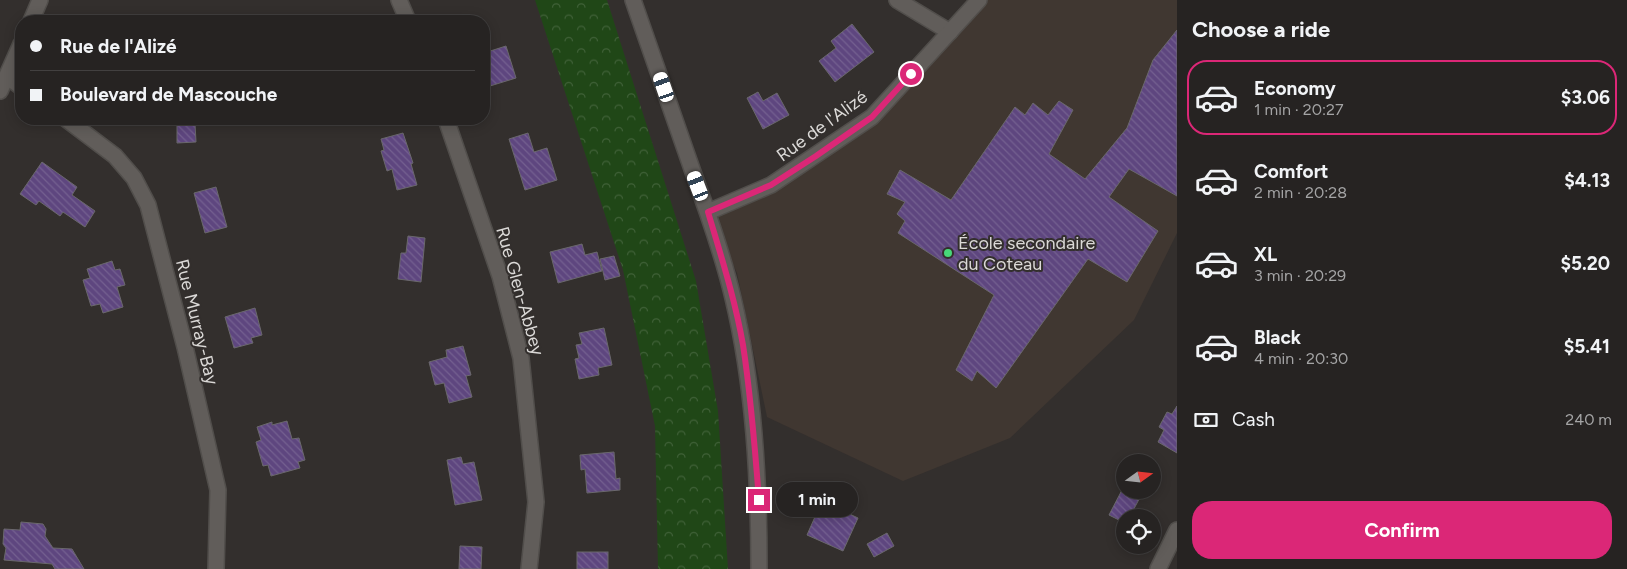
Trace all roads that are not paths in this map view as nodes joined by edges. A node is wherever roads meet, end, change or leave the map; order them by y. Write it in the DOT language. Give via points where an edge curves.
graph roads {
  1 [pos="40,0"];
  2 [pos="399,0"];
  3 [pos="633,0"];
  4 [pos="897,0"];
  5 [pos="979,0"];
  6 [pos="34,15"];
  7 [pos="405,15"];
  8 [pos="950,32"];
  9 [pos="15,59"];
  10 [pos="8,77"];
  11 [pos="15,82"];
  12 [pos="0,91"];
  13 [pos="74,125"];
  14 [pos="448,125"];
  15 [pos="708,212"];
  16 [pos="1177,530"];
  17 [pos="216,569"];
  18 [pos="529,569"];
  19 [pos="759,569"];
  20 [pos="1158,569"];
  1 -- 6 [label="street"];
  2 -- 7 [label="street"];
  3 -- 15 [label="street"];
  4 -- 8 [label="street"];
  5 -- 8 [label="street, Rue de l'Alizé"];
  8 -- 15 [label="street, Rue de l'Alizé" via="872,117 771,185"];
  9 -- 10 [label="street"];
  10 -- 11 [label="street"];
  10 -- 12 [label="street"];
  13 -- 17 [label="street, Rue Murray-Bay" via="115,156 134,178 148,206 218,490"];
  14 -- 18 [label="street, Rue Glen-Abbey" via="500,276 521,358 536,502"];
  15 -- 19 [label="street" via="743,344 759,500"];
  16 -- 20 [label="street"];
}
